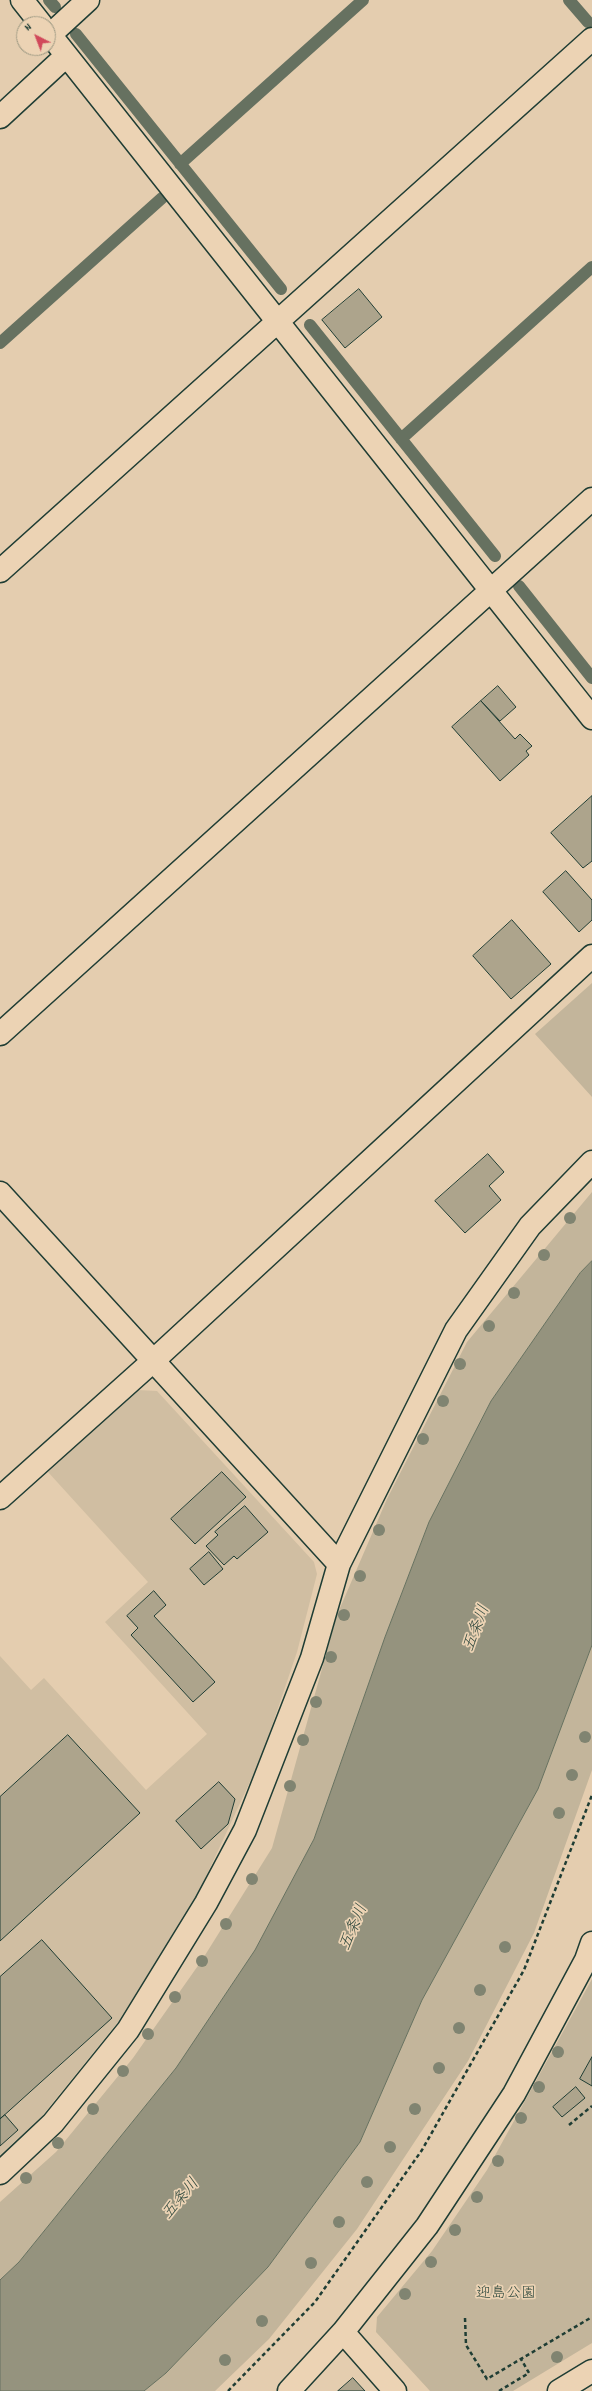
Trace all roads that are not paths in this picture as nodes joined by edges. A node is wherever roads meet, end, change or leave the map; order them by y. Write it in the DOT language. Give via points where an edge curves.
graph roads {
  1 [pos="22,0"];
  2 [pos="88,0"];
  3 [pos="35,16"];
  4 [pos="56,23"];
  5 [pos="592,39"];
  6 [pos="56,43"];
  7 [pos="66,56"];
  8 [pos="0,117"];
  9 [pos="277,320"];
  10 [pos="592,499"];
  11 [pos="0,571"];
  12 [pos="490,590"];
  13 [pos="592,718"];
  14 [pos="592,956"];
  15 [pos="0,1034"];
  16 [pos="592,1162"];
  17 [pos="0,1193"];
  18 [pos="153,1361"];
  19 [pos="0,1498"];
  20 [pos="339,1564"];
  21 [pos="592,1943"];
  22 [pos="0,2173"];
  23 [pos="343,2332"];
  24 [pos="592,2371"];
  25 [pos="289,2391"];
  26 [pos="396,2391"];
  27 [pos="559,2391"];
  1 -- 3 [label="street"];
  2 -- 4 [label="street"];
  5 -- 9 [label="street"];
  6 -- 7 [label="street"];
  7 -- 8 [label="street"];
  7 -- 9 [label="street"];
  9 -- 11 [label="street"];
  9 -- 12 [label="street"];
  10 -- 12 [label="street"];
  12 -- 13 [label="street"];
  12 -- 15 [label="street"];
  14 -- 18 [label="street"];
  16 -- 20 [label="street" via="530,1226 456,1330"];
  17 -- 18 [label="street"];
  18 -- 19 [label="street"];
  18 -- 20 [label="street"];
  20 -- 22 [label="street" via="312,1658 245,1830 206,1903 128,2030 54,2123"];
  21 -- 23 [label="street" via="586,1960 514,2094 427,2226"];
  23 -- 25 [label="street"];
  23 -- 26 [label="street"];
  24 -- 27 [label="street"];
}
